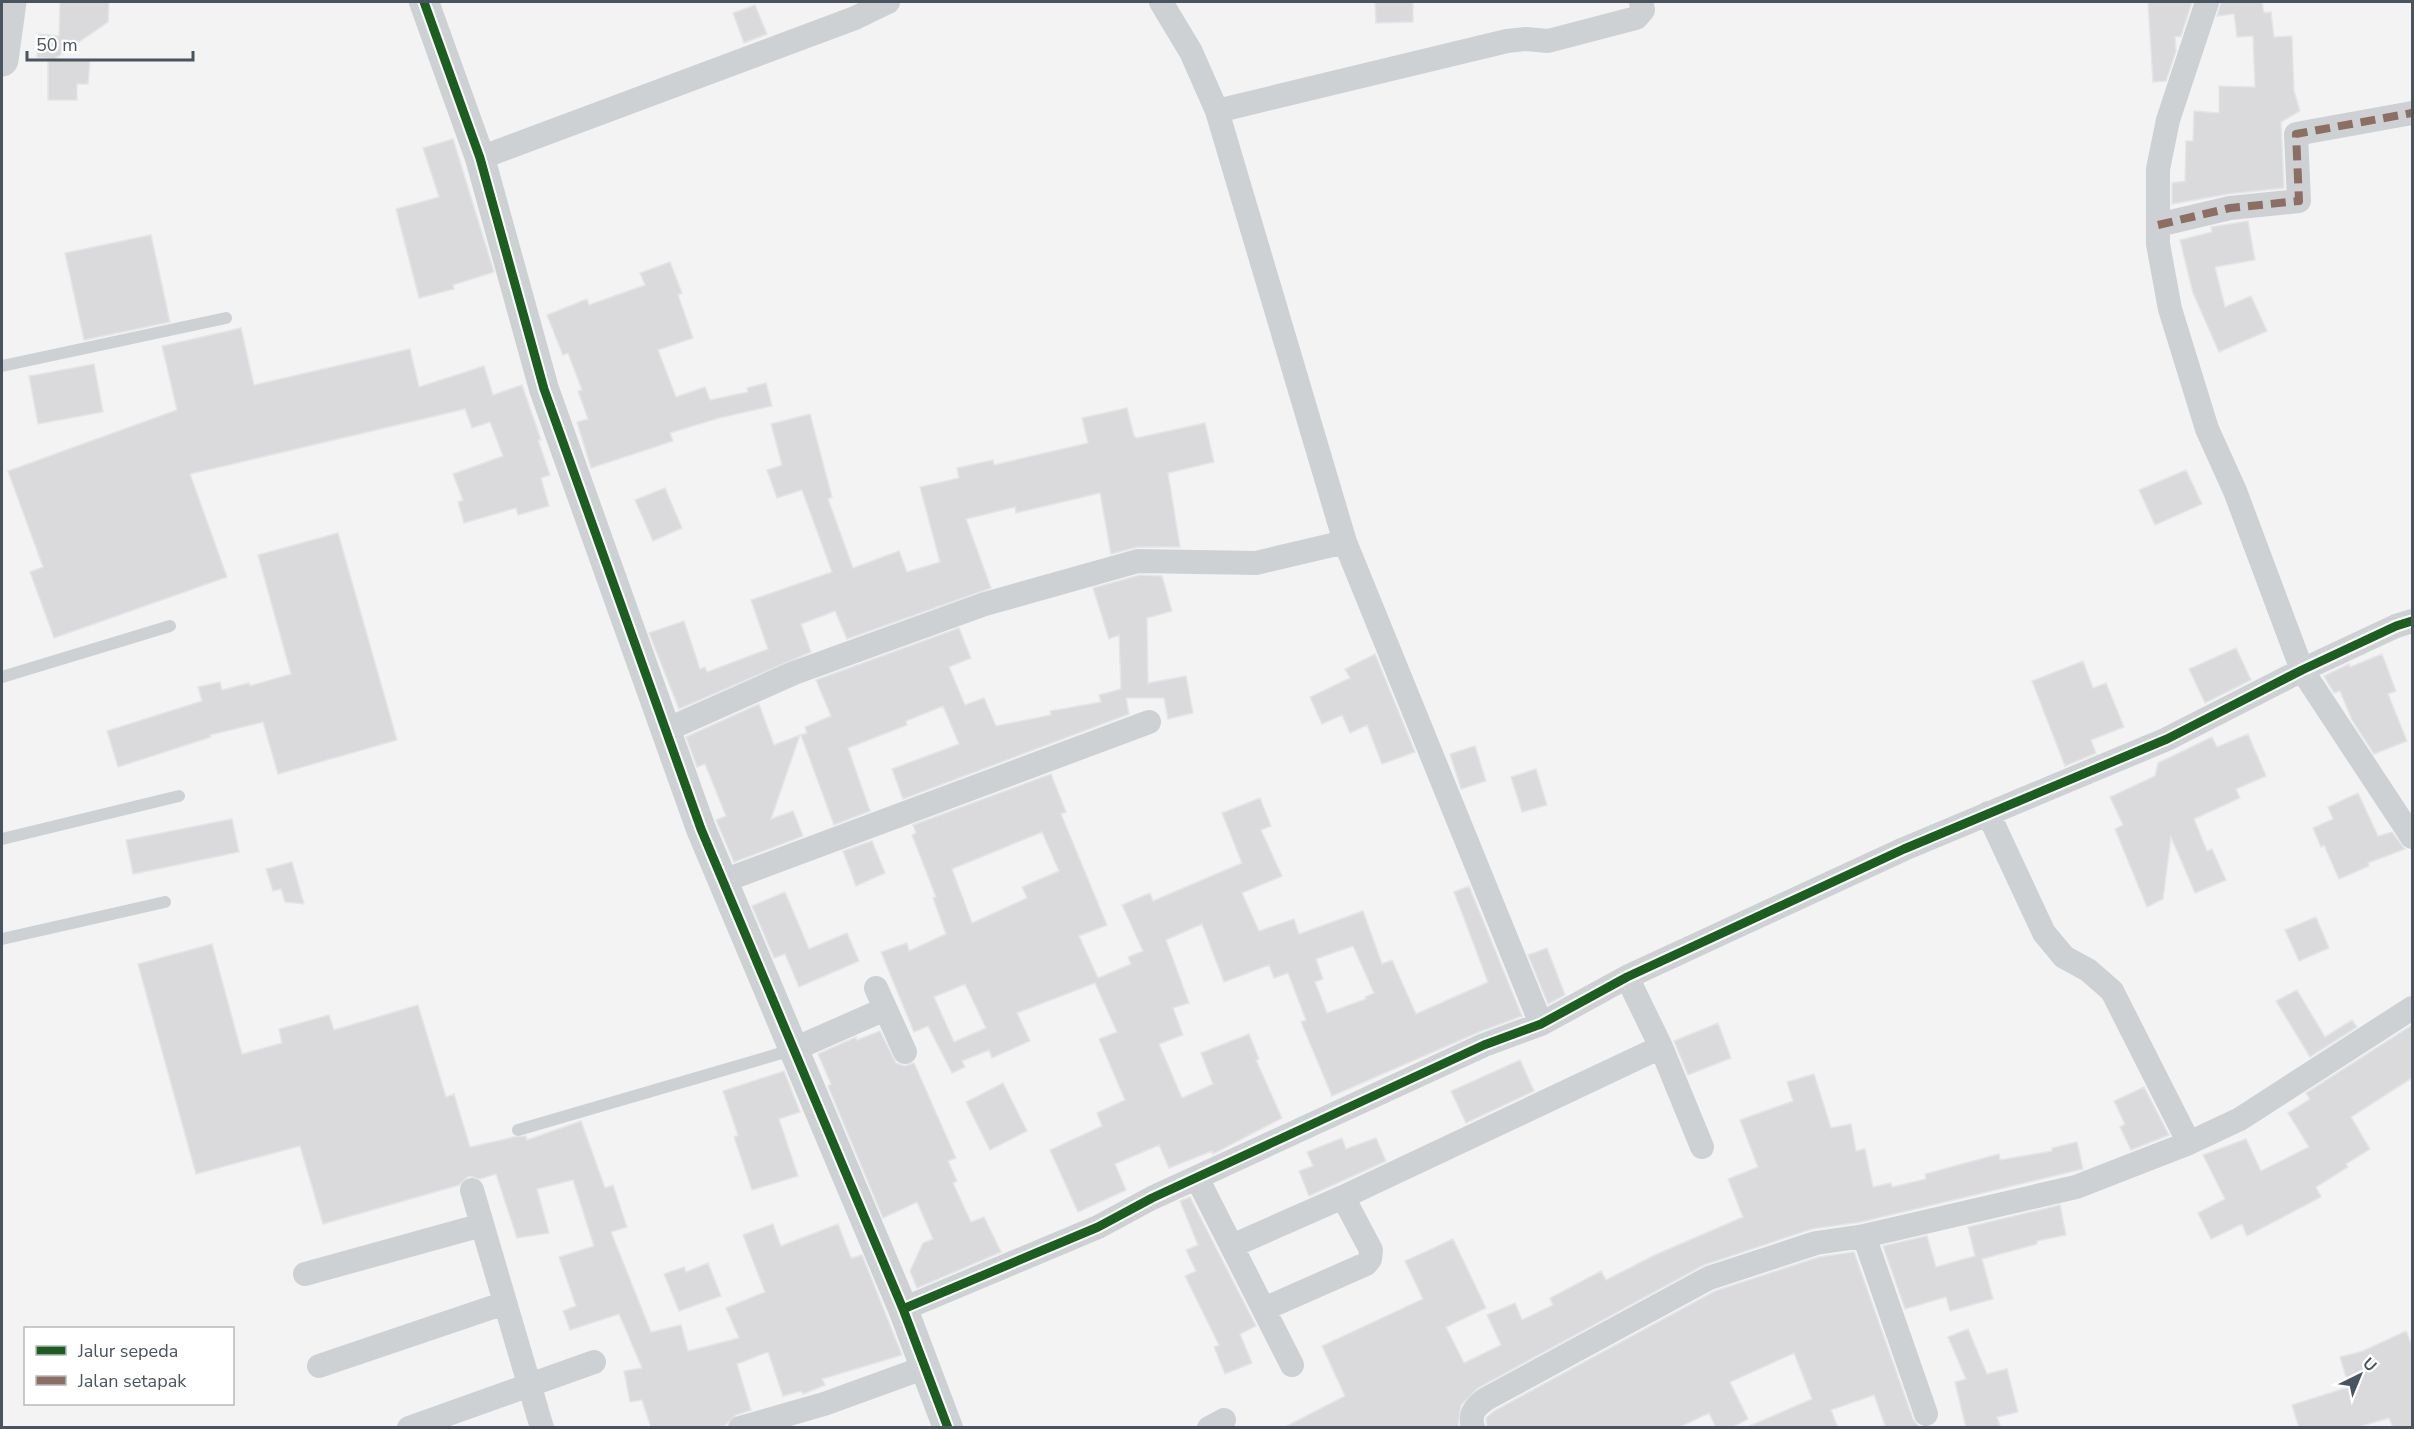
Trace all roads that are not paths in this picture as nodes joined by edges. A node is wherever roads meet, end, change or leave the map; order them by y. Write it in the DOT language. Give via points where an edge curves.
graph roads {
  1 [pos="10,2"];
  2 [pos="424,2"];
  3 [pos="888,2"];
  4 [pos="1161,2"];
  5 [pos="1641,2"];
  6 [pos="2207,2"];
  7 [pos="2,60"];
  8 [pos="1217,111"];
  9 [pos="2412,114"];
  10 [pos="480,158"];
  11 [pos="2158,225"];
  12 [pos="226,318"];
  13 [pos="2,366"];
  14 [pos="1345,542"];
  15 [pos="2412,621"];
  16 [pos="170,626"];
  17 [pos="2302,670"];
  18 [pos="2,677"];
  19 [pos="1149,722"];
  20 [pos="666,730"];
  21 [pos="178,796"];
  22 [pos="1988,813"];
  23 [pos="2412,837"];
  24 [pos="2,839"];
  25 [pos="723,881"];
  26 [pos="165,902"];
  27 [pos="2,939"];
  28 [pos="1627,977"];
  29 [pos="2412,1008"];
  30 [pos="1540,1024"];
  31 [pos="1661,1047"];
  32 [pos="792,1050"];
  33 [pos="905,1052"];
  34 [pos="518,1130"];
  35 [pos="2189,1143"];
  36 [pos="1702,1147"];
  37 [pos="1197,1178"];
  38 [pos="472,1190"];
  39 [pos="1343,1197"];
  40 [pos="482,1225"];
  41 [pos="1864,1236"];
  42 [pos="1232,1246"];
  43 [pos="305,1274"];
  44 [pos="505,1304"];
  45 [pos="903,1309"];
  46 [pos="1264,1309"];
  47 [pos="594,1362"];
  48 [pos="1292,1365"];
  49 [pos="319,1366"];
  50 [pos="926,1367"];
  51 [pos="528,1387"];
  52 [pos="1926,1414"];
  53 [pos="409,1428"];
  54 [pos="542,1428"];
  55 [pos="740,1428"];
  56 [pos="948,1428"];
  57 [pos="1473,1428"];
  1 -- 7 [label="main road"];
  2 -- 10 [label="street"];
  3 -- 10 [label="street" via="855,18"];
  4 -- 8 [label="street" via="1191,52"];
  5 -- 8 [label="street" via="1643,10 1636,18 1548,41 1507,41"];
  6 -- 11 [label="street" via="2168,120 2157,169"];
  8 -- 14 [label="street"];
  9 -- 11 [label="street" via="2296,135 2299,201 2230,208"];
  10 -- 20 [label="street" via="544,389"];
  11 -- 17 [label="street" via="2170,309 2207,429 2235,491"];
  12 -- 13 [label="lane"];
  14 -- 20 [label="street" via="1256,563 1138,561 985,604 794,673"];
  14 -- 30 [label="street"];
  15 -- 17 [label="street"];
  16 -- 18 [label="lane"];
  17 -- 22 [label="street" via="2167,739"];
  17 -- 23 [label="street"];
  19 -- 25 [label="street"];
  20 -- 25 [label="street"];
  21 -- 24 [label="lane"];
  22 -- 28 [label="street"];
  22 -- 35 [label="street" via="2044,933 2064,957 2088,969 2112,991"];
  25 -- 32 [label="street"];
  26 -- 27 [label="lane"];
  28 -- 30 [label="street"];
  28 -- 31 [label="street"];
  29 -- 35 [label="street" via="2240,1119"];
  30 -- 37 [label="street"];
  31 -- 36 [label="street"];
  31 -- 39 [label="street"];
  32 -- 33 [label="street" via="880,999"];
  32 -- 34 [label="lane"];
  32 -- 45 [label="street"];
  35 -- 41 [label="street" via="2076,1187"];
  37 -- 42 [label="street"];
  37 -- 45 [label="street" via="1098,1227"];
  38 -- 40 [label="street"];
  39 -- 42 [label="street"];
  39 -- 46 [label="street" via="1371,1250 1370,1259"];
  40 -- 43 [label="street"];
  40 -- 44 [label="street"];
  41 -- 52 [label="street"];
  41 -- 57 [label="street" via="1816,1243 1709,1278 1486,1399 1475,1407 1470,1418"];
  42 -- 46 [label="street"];
  44 -- 49 [label="street"];
  44 -- 51 [label="street"];
  45 -- 50 [label="street"];
  46 -- 48 [label="street"];
  47 -- 51 [label="street"];
  50 -- 55 [label="street" via="824,1404"];
  50 -- 56 [label="street"];
  51 -- 53 [label="street"];
  51 -- 54 [label="street"];
}
